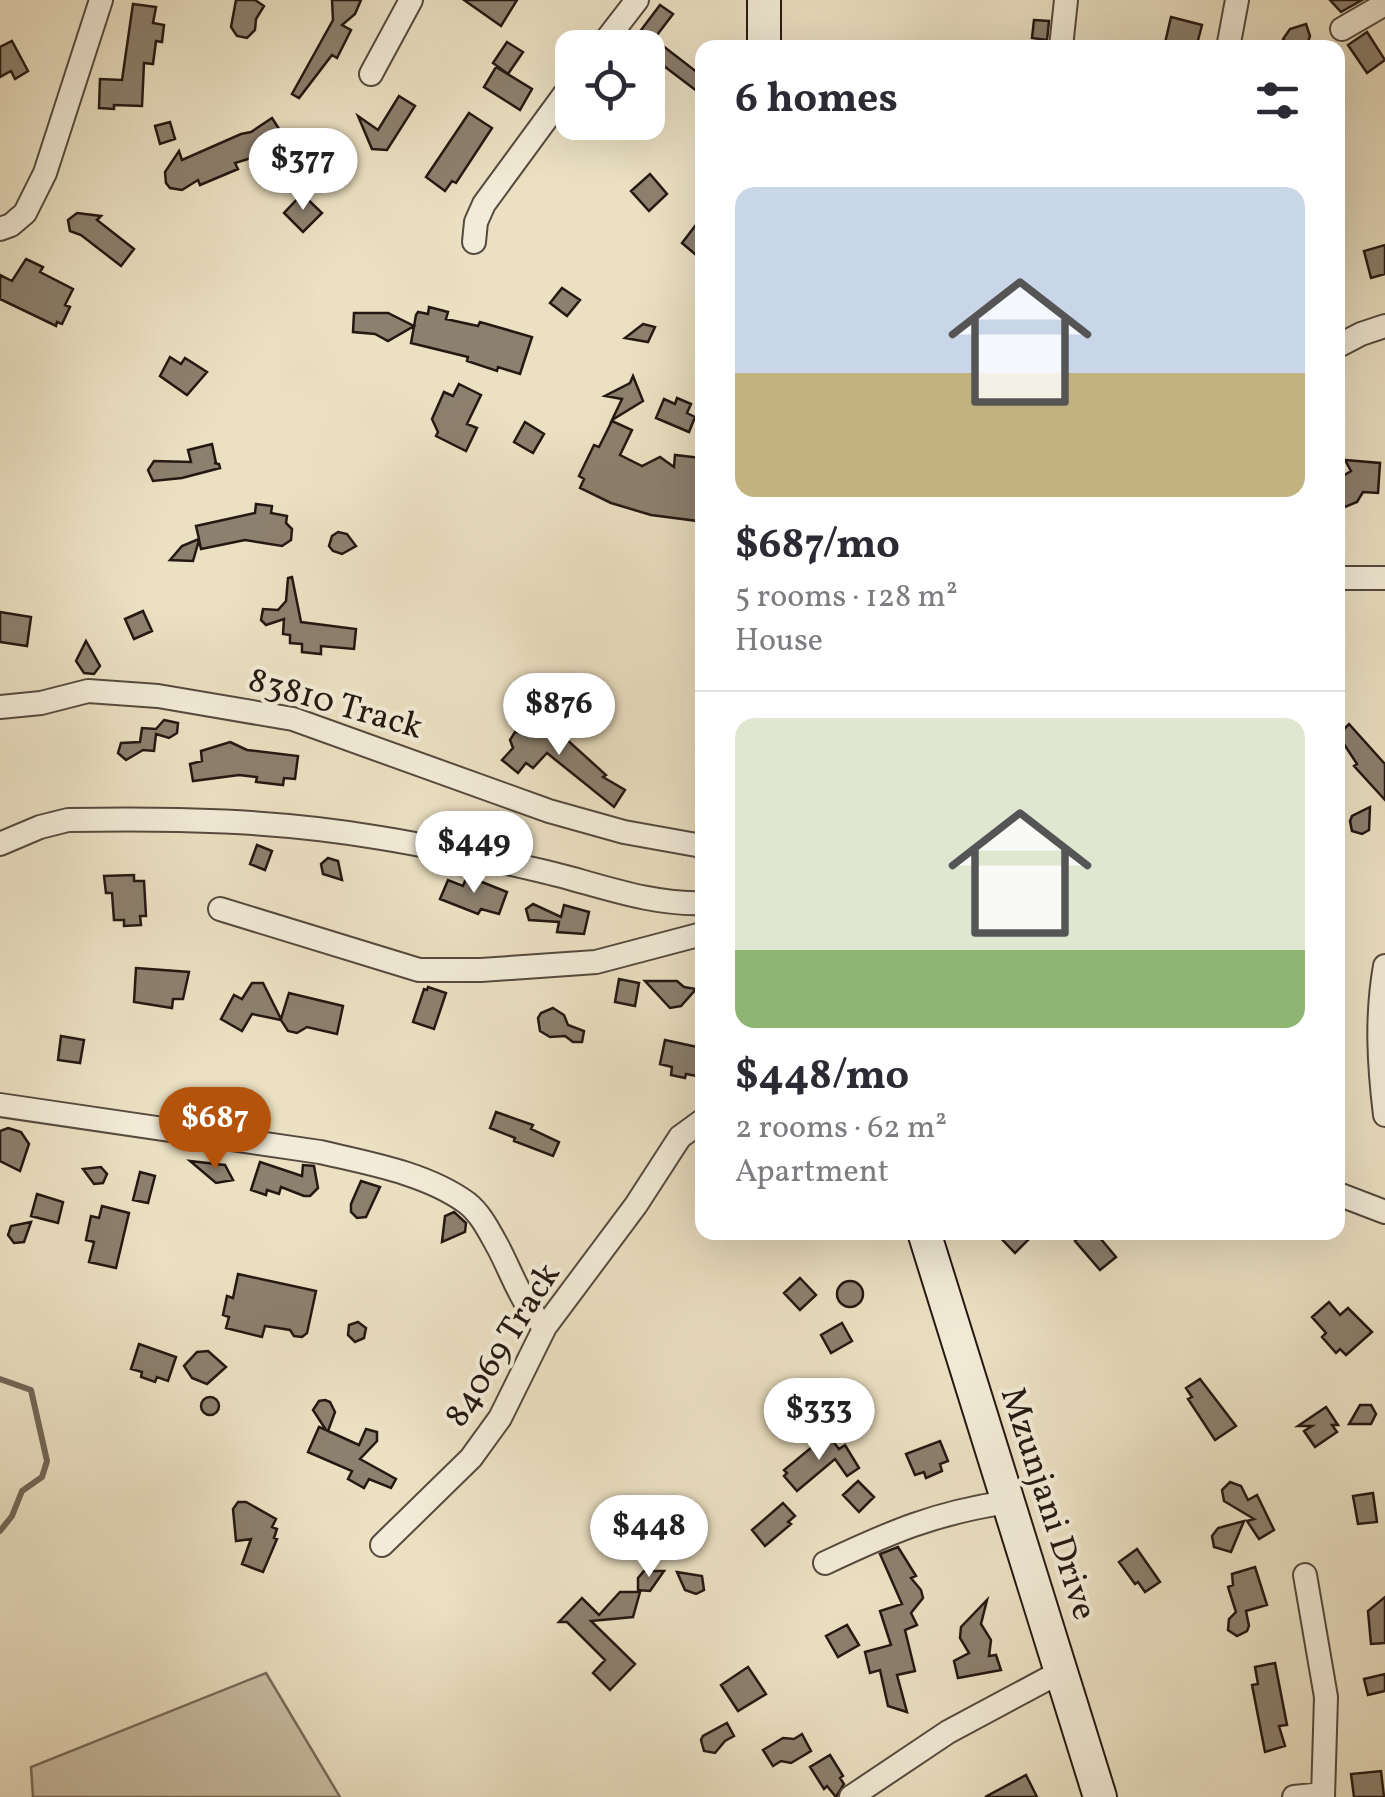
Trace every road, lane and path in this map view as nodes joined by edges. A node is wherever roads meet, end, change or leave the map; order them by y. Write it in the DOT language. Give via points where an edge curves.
graph roads {
  1 [pos="101,0"];
  2 [pos="410,0"];
  3 [pos="637,0"];
  4 [pos="764,0"];
  5 [pos="1066,0"];
  6 [pos="1236,0"];
  7 [pos="1385,4"];
  8 [pos="1342,29"];
  9 [pos="614,30"];
  10 [pos="764,40"];
  11 [pos="1063,40"];
  12 [pos="1229,40"];
  13 [pos="371,74"];
  14 [pos="555,107"];
  15 [pos="0,230"];
  16 [pos="474,242"];
  17 [pos="1385,326"];
  18 [pos="1345,342"];
  19 [pos="1345,578"];
  20 [pos="1385,578"];
  21 [pos="0,706"];
  22 [pos="0,844"];
  23 [pos="695,844"];
  24 [pos="695,902"];
  25 [pos="220,909"];
  26 [pos="695,936"];
  27 [pos="1385,966"];
  28 [pos="0,1104"];
  29 [pos="1385,1115"];
  30 [pos="695,1125"];
  31 [pos="1345,1196"];
  32 [pos="1384,1209"];
  33 [pos="926,1240"];
  34 [pos="545,1326"];
  35 [pos="1008,1502"];
  36 [pos="382,1546"];
  37 [pos="825,1563"];
  38 [pos="1305,1575"];
  39 [pos="1062,1672"];
  40 [pos="1323,1796"];
  41 [pos="851,1797"];
  42 [pos="1100,1797"];
  43 [pos="1294,1797"];
  1 -- 15 [label="street" via="45,173 26,214"];
  2 -- 13 [label="street"];
  3 -- 9 [label="street"];
  4 -- 10 [label="main road"];
  5 -- 11 [label="street"];
  6 -- 12 [label="street"];
  7 -- 8 [label="street"];
  14 -- 16 [label="street" via="484,204"];
  17 -- 18 [label="street"];
  19 -- 20 [label="street"];
  21 -- 23 [label="street, 83810 Track" via="88,691 279,716 576,819"];
  22 -- 24 [label="street" via="68,820 263,824 381,838"];
  25 -- 26 [label="street" via="419,970 596,962"];
  27 -- 29 [label="street" via="1378,1038"];
  28 -- 34 [label="street" via="320,1152 447,1191 483,1220 521,1297"];
  30 -- 34 [label="street, 84069 Track" via="680,1137"];
  31 -- 32 [label="street"];
  33 -- 35 [label="main road, Mzunjani Drive"];
  34 -- 36 [label="street, 84069 Track" via="500,1418 472,1458"];
  35 -- 37 [label="street" via="916,1521"];
  35 -- 39 [label="main road, Mzunjani Drive"];
  38 -- 40 [label="street" via="1326,1697"];
  39 -- 41 [label="street" via="948,1732"];
  39 -- 42 [label="main road, Mzunjani Drive"];
  40 -- 43 [label="street"];
}
